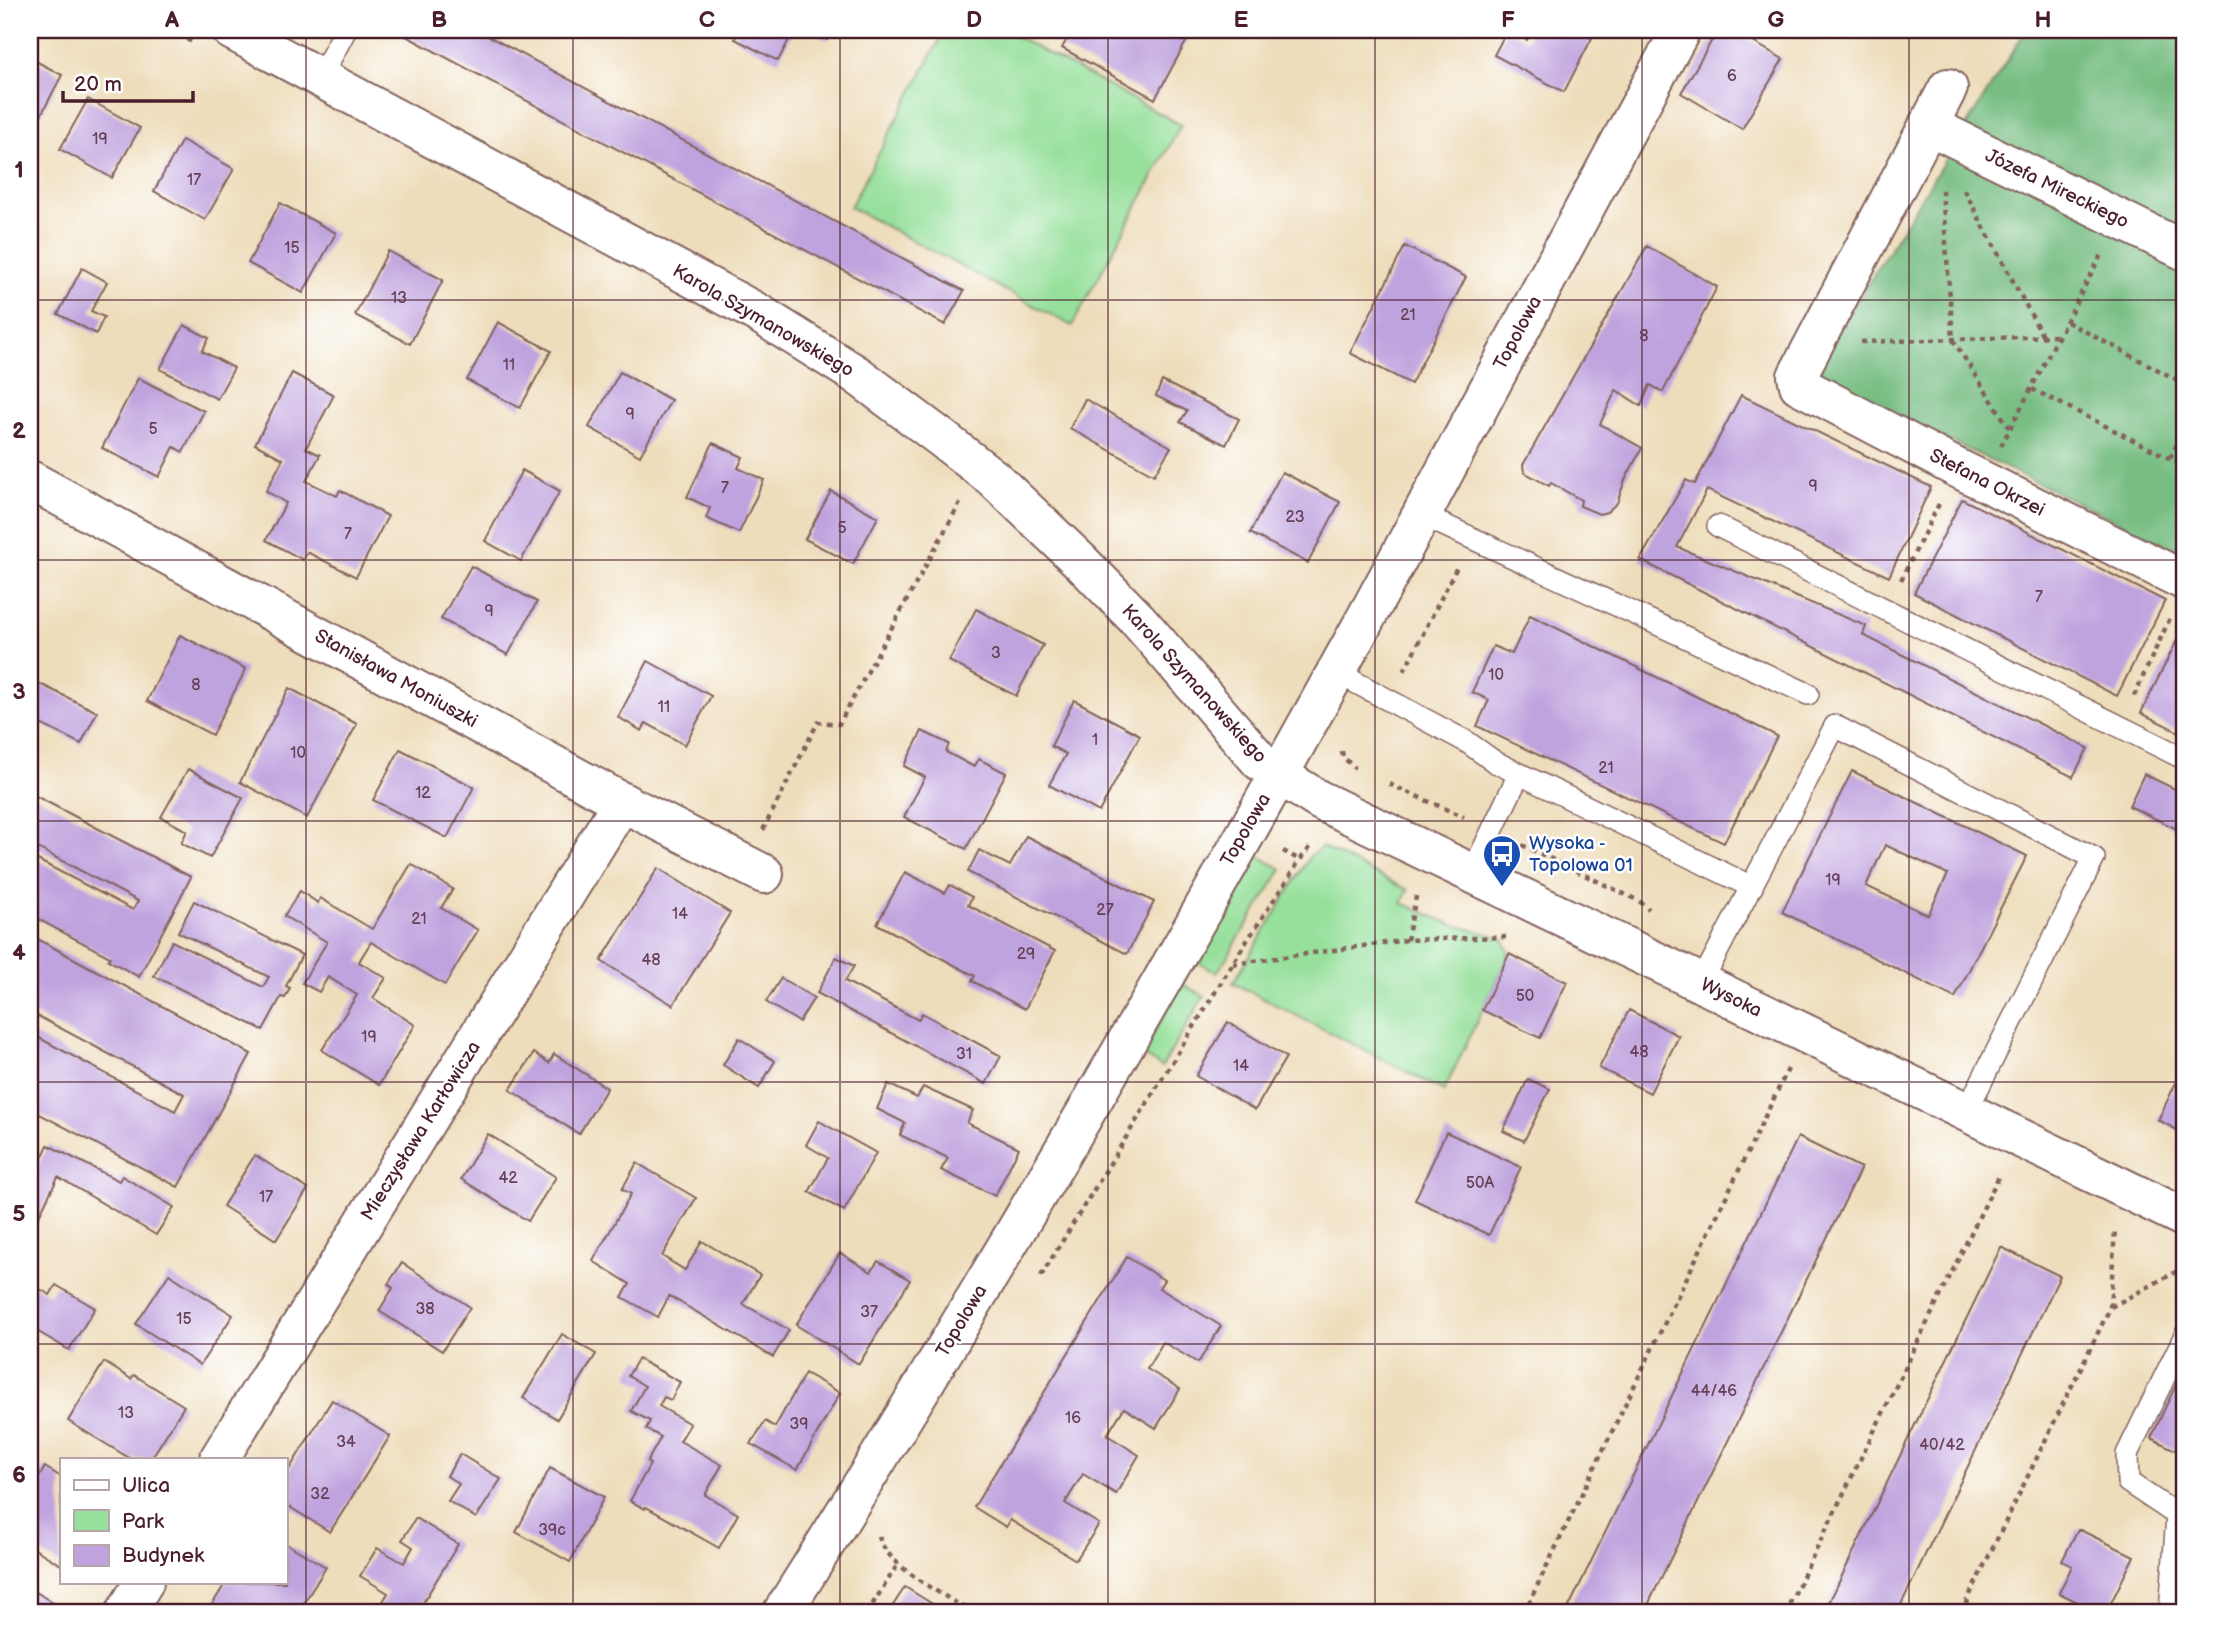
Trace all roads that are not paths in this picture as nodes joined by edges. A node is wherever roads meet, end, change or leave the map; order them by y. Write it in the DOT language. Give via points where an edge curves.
graph roads {
  1 [pos="231,30"];
  2 [pos="1681,30"];
  3 [pos="345,31"];
  4 [pos="320,78"];
  5 [pos="1948,88"];
  6 [pos="1928,125"];
  7 [pos="2185,251"];
  8 [pos="30,480"];
  9 [pos="1422,515"];
  10 [pos="1718,526"];
  11 [pos="2180,595"];
  12 [pos="1336,672"];
  13 [pos="1808,694"];
  14 [pos="2185,759"];
  15 [pos="1519,774"];
  16 [pos="1279,775"];
  17 [pos="622,802"];
  18 [pos="754,869"];
  19 [pos="1472,873"];
  20 [pos="1752,887"];
  21 [pos="1701,982"];
  22 [pos="1966,1112"];
  23 [pos="2185,1219"];
  24 [pos="2185,1335"];
  25 [pos="220,1458"];
  26 [pos="143,1584"];
  27 [pos="125,1613"];
  28 [pos="782,1613"];
  29 [pos="2170,1613"];
  1 -- 4 [label="street, Karola Szymanowskiego"];
  2 -- 9 [label="street, Topolowa"];
  3 -- 4 [label="lane"];
  4 -- 16 [label="street, Karola Szymanowskiego" via="758,313 884,394 977,465 1081,562 1138,620 1260,761"];
  5 -- 6 [label="street"];
  6 -- 7 [label="street, Józefa Mireckiego"];
  6 -- 11 [label="street, Stefana Okrzei" via="1797,376 1799,385 1969,474"];
  8 -- 17 [label="street, Stanisława Moniuszki"];
  9 -- 12 [label="street, Topolowa"];
  9 -- 13 [label="lane"];
  10 -- 14 [label="lane"];
  12 -- 15 [label="lane"];
  12 -- 16 [label="street, Topolowa"];
  15 -- 19 [label="lane"];
  15 -- 20 [label="lane"];
  16 -- 19 [label="street, Wysoka" via="1319,800"];
  16 -- 28 [label="street, Topolowa" via="1021,1223"];
  17 -- 18 [label="street, Stanisława Moniuszki"];
  17 -- 25 [label="street, Mieczysława Karłowicza"];
  19 -- 21 [label="street, Wysoka"];
  20 -- 21 [label="lane"];
  20 -- 22 [label="lane" via="1835,726 2094,859"];
  21 -- 22 [label="street, Wysoka"];
  22 -- 23 [label="street, Wysoka"];
  24 -- 29 [label="lane" via="2127,1454 2128,1482 2177,1515"];
  26 -- 27 [label="street"];
}
